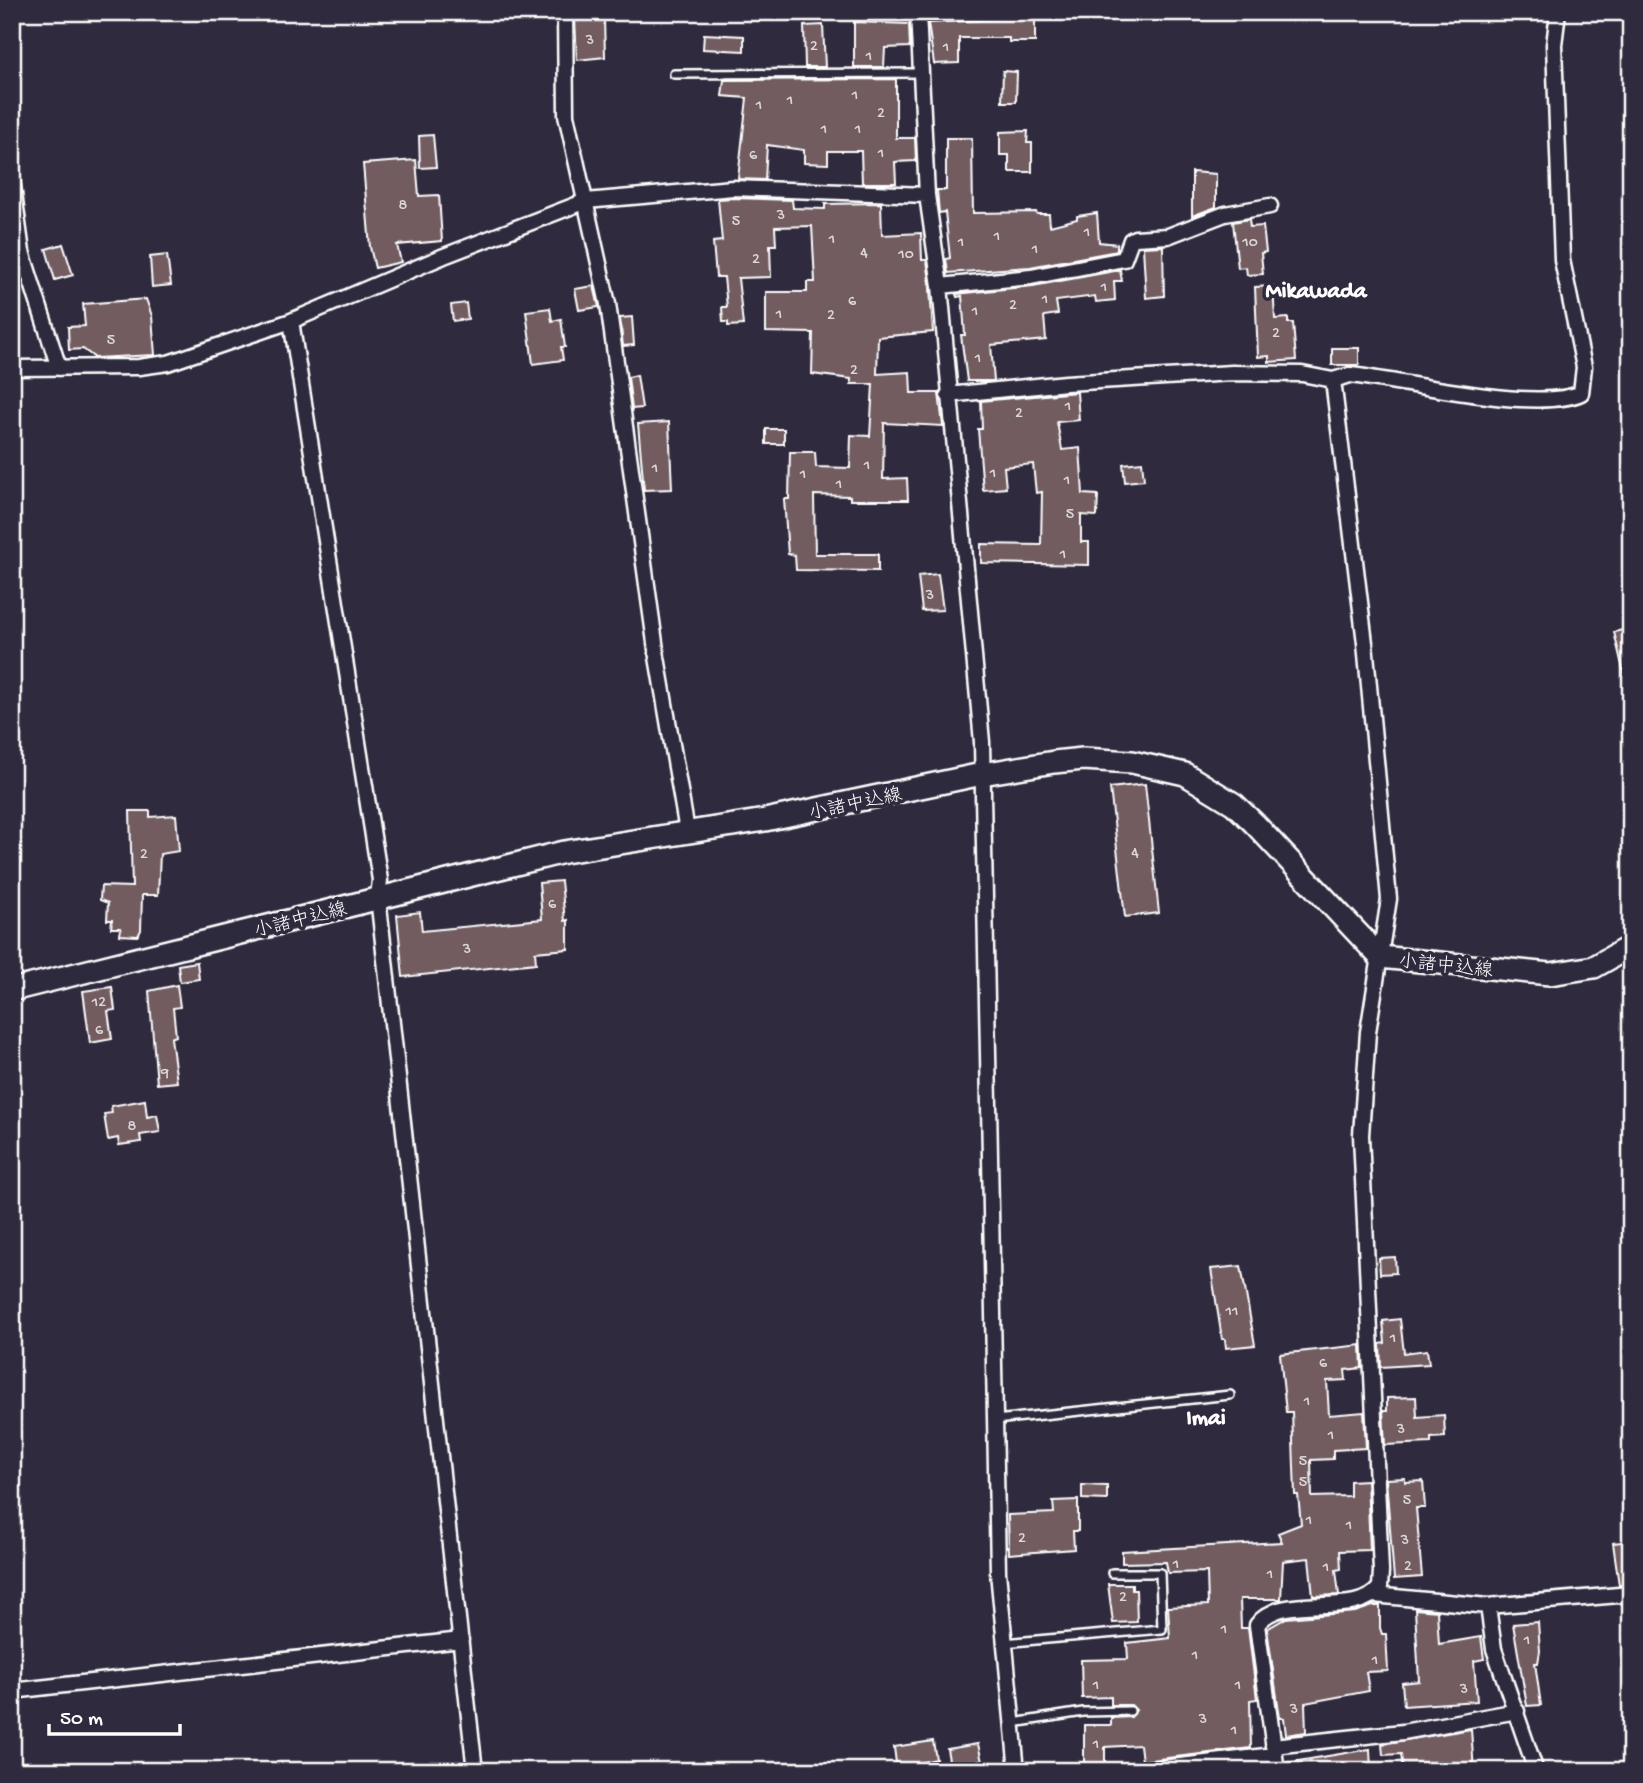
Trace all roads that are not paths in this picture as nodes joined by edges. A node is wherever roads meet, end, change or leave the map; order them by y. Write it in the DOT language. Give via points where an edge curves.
graph roads {
  1 [pos="565,12"];
  2 [pos="918,12"];
  3 [pos="1558,12"];
  4 [pos="921,73"];
  5 [pos="674,75"];
  6 [pos="12,180"];
  7 [pos="927,195"];
  8 [pos="586,201"];
  9 [pos="1270,206"];
  10 [pos="940,286"];
  11 [pos="291,321"];
  12 [pos="12,368"];
  13 [pos="60,368"];
  14 [pos="1333,380"];
  15 [pos="948,395"];
  16 [pos="982,774"];
  17 [pos="687,831"];
  18 [pos="378,897"];
  19 [pos="1631,946"];
  20 [pos="1380,957"];
  21 [pos="12,990"];
  22 [pos="1230,1395"];
  23 [pos="995,1420"];
  24 [pos="1112,1573"];
  25 [pos="1631,1594"];
  26 [pos="1374,1595"];
  27 [pos="1488,1606"];
  28 [pos="461,1640"];
  29 [pos="1002,1643"];
  30 [pos="12,1691"];
  31 [pos="1130,1711"];
  32 [pos="1517,1711"];
  33 [pos="1012,1724"];
  34 [pos="1273,1750"];
  35 [pos="475,1771"];
  36 [pos="1017,1771"];
  37 [pos="1138,1771"];
  38 [pos="1277,1771"];
  39 [pos="1536,1771"];
  1 -- 8 [label="street" via="566,115"];
  2 -- 4 [label="street"];
  3 -- 14 [label="street" via="1554,45 1562,260 1582,355 1581,393 1518,398 1350,375"];
  4 -- 5 [label="lane"];
  4 -- 7 [label="street"];
  6 -- 13 [label="street" via="22,252"];
  7 -- 8 [label="street" via="733,188"];
  7 -- 10 [label="street"];
  8 -- 11 [label="street"];
  8 -- 17 [label="street" via="612,329 657,657"];
  9 -- 10 [label="street" via="1225,214 1168,236 1135,238 1124,259 1031,277"];
  10 -- 15 [label="street"];
  11 -- 13 [label="street" via="168,363"];
  11 -- 18 [label="street" via="380,880"];
  12 -- 13 [label="street"];
  14 -- 15 [label="street" via="1302,374 1232,373"];
  14 -- 20 [label="street" via="1365,643 1389,899"];
  15 -- 16 [label="street" via="964,534"];
  16 -- 17 [label="main road, 小諸中込線" via="816,811"];
  16 -- 20 [label="main road, 小諸中込線" via="1083,759 1132,762 1185,774 1234,804"];
  16 -- 23 [label="street"];
  17 -- 18 [label="main road, 小諸中込線" via="564,852"];
  18 -- 21 [label="main road, 小諸中込線"];
  18 -- 28 [label="street"];
  19 -- 20 [label="main road, 小諸中込線" via="1594,967 1550,974"];
  20 -- 26 [label="street" via="1362,1080 1361,1135 1380,1558 1380,1587"];
  22 -- 23 [label="lane"];
  23 -- 29 [label="street"];
  24 -- 29 [label="lane" via="1160,1573 1161,1629"];
  25 -- 27 [label="street"];
  26 -- 27 [label="street"];
  26 -- 34 [label="street" via="1285,1608 1262,1616 1257,1625"];
  27 -- 32 [label="street" via="1494,1649"];
  28 -- 30 [label="street"];
  28 -- 35 [label="street"];
  29 -- 33 [label="street"];
  31 -- 33 [label="lane"];
  32 -- 34 [label="street"];
  32 -- 39 [label="street"];
  33 -- 36 [label="street"];
  34 -- 37 [label="street"];
  34 -- 38 [label="street"];
}
